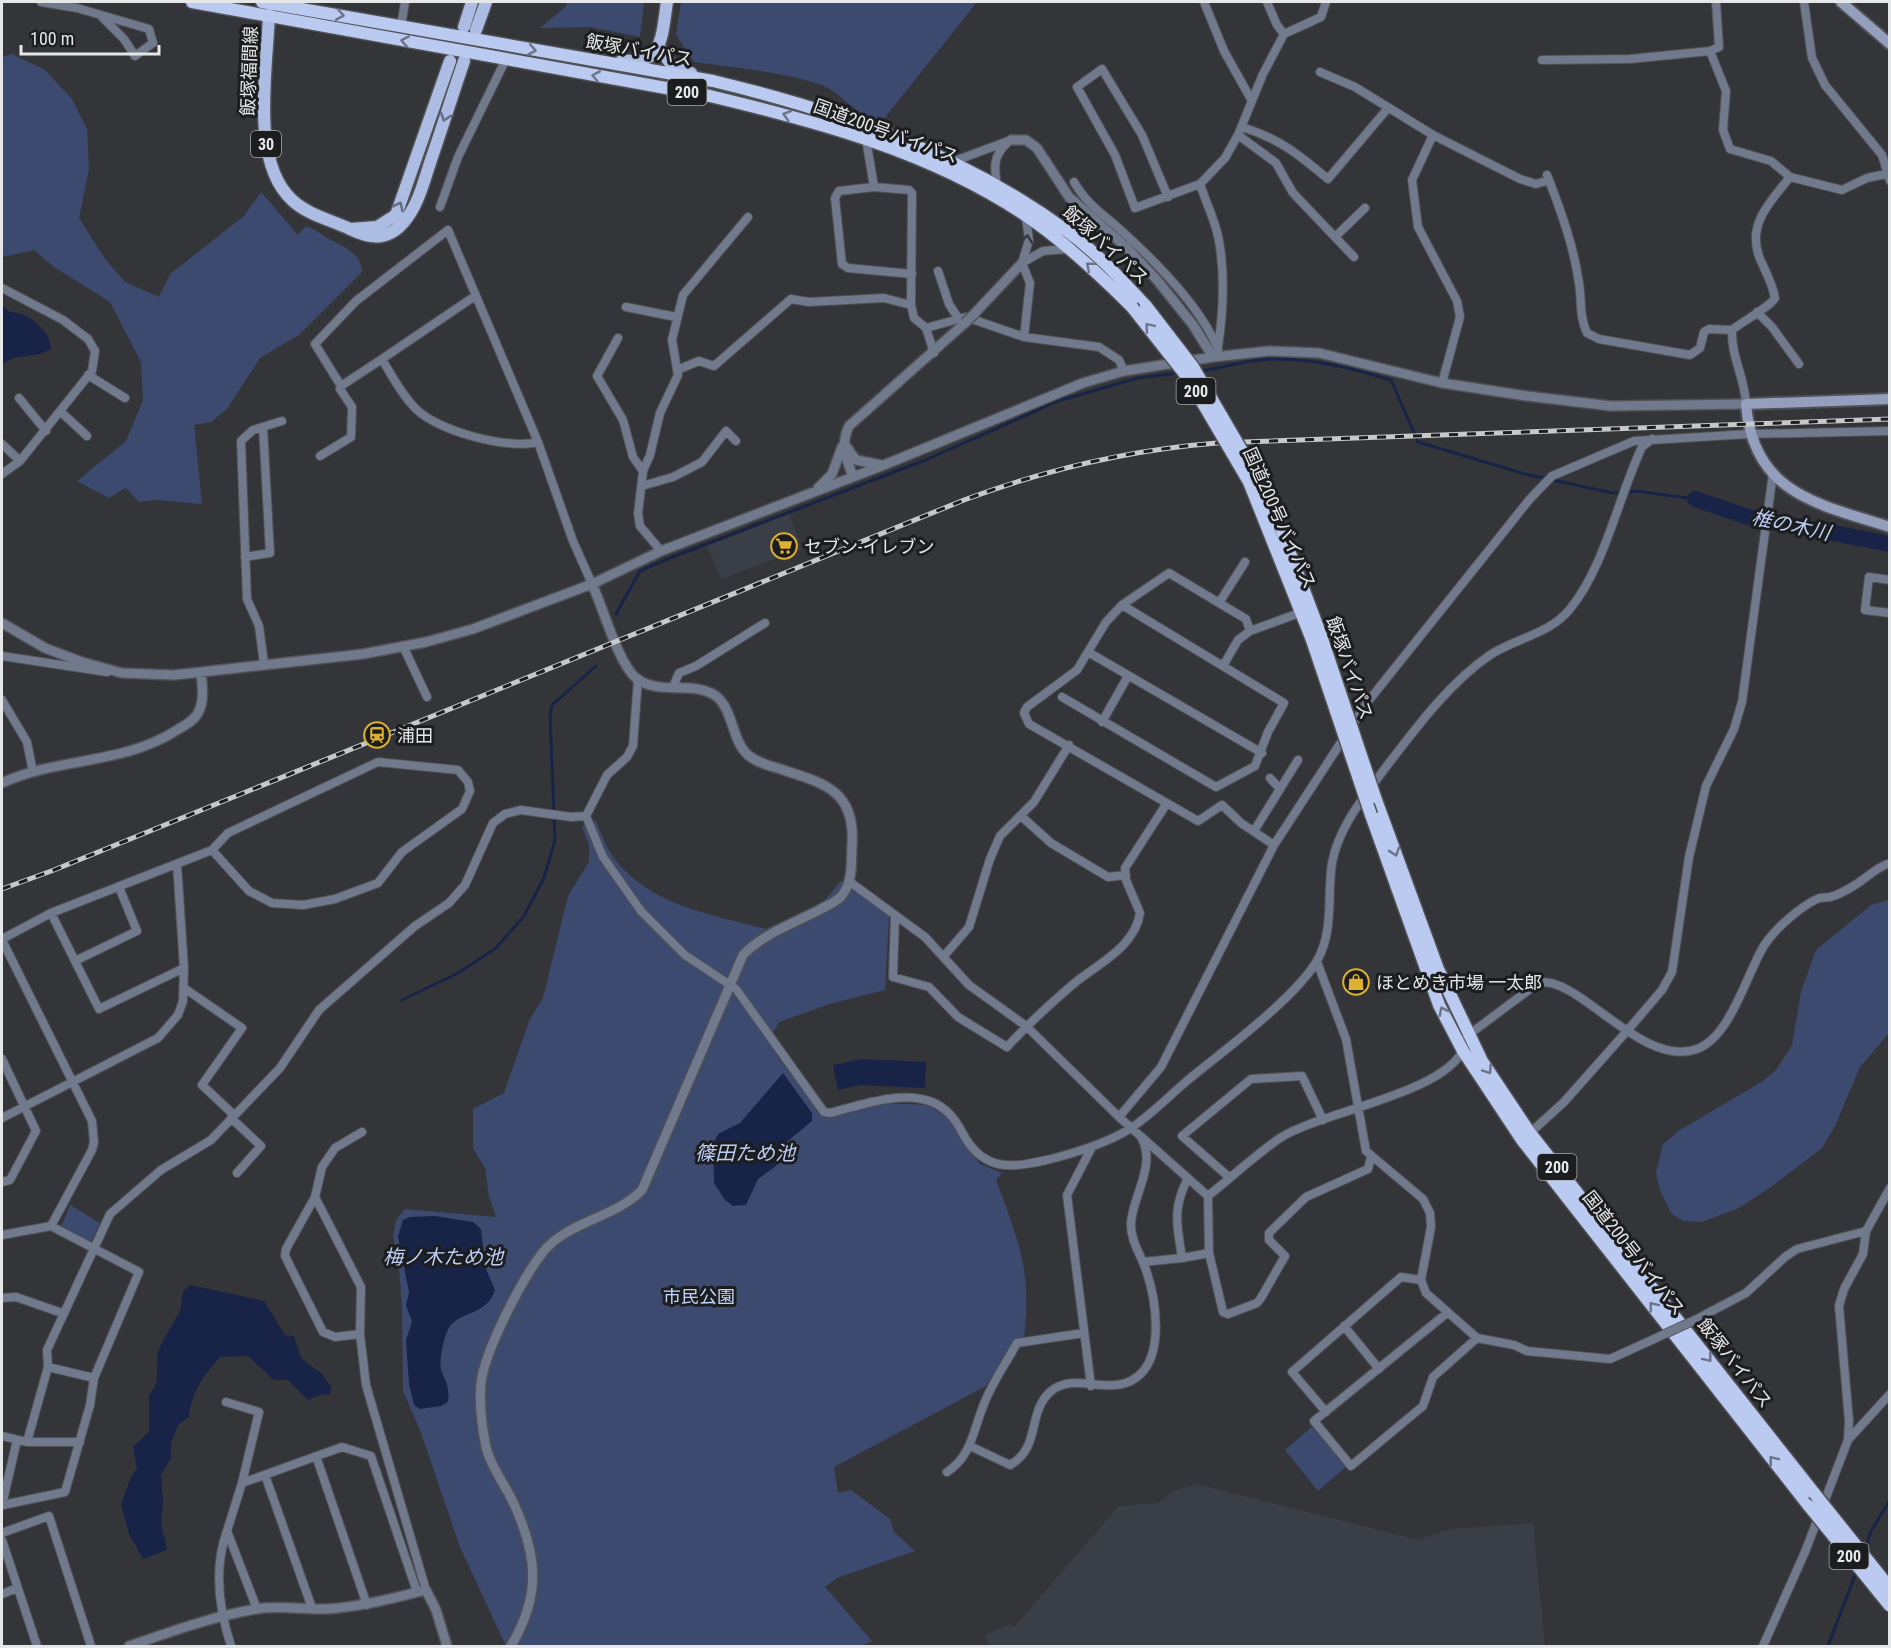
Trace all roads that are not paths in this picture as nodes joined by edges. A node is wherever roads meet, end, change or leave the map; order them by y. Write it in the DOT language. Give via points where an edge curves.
graph roads {
  1 [pos="41,2"];
  2 [pos="198,2"];
  3 [pos="262,2"];
  4 [pos="405,2"];
  5 [pos="472,2"];
  6 [pos="486,2"];
  7 [pos="667,2"];
  8 [pos="1204,2"];
  9 [pos="1267,2"];
  10 [pos="1326,2"];
  11 [pos="1716,2"];
  12 [pos="1804,2"];
  13 [pos="1841,2"];
  14 [pos="269,15"];
  15 [pos="101,16"];
  16 [pos="401,26"];
  17 [pos="1284,34"];
  18 [pos="1890,44"];
  19 [pos="659,47"];
  20 [pos="1710,51"];
  21 [pos="553,54"];
  22 [pos="506,59"];
  23 [pos="1542,60"];
  24 [pos="450,61"];
  25 [pos="464,61"];
  26 [pos="1320,72"];
  27 [pos="756,92"];
  28 [pos="1252,101"];
  29 [pos="1388,108"];
  30 [pos="1240,131"];
  31 [pos="1433,135"];
  32 [pos="866,139"];
  33 [pos="1011,140"];
  34 [pos="952,162"];
  35 [pos="1790,177"];
  36 [pos="1888,177"];
  37 [pos="1074,182"];
  38 [pos="1200,184"];
  39 [pos="997,185"];
  40 [pos="874,187"];
  41 [pos="1168,197"];
  42 [pos="440,207"];
  43 [pos="1365,208"];
  44 [pos="1025,215"];
  45 [pos="748,217"];
  46 [pos="350,229"];
  47 [pos="1336,236"];
  48 [pos="1069,249"];
  49 [pos="1354,257"];
  50 [pos="1022,263"];
  51 [pos="938,271"];
  52 [pos="912,274"];
  53 [pos="2,288"];
  54 [pos="475,296"];
  55 [pos="912,305"];
  56 [pos="626,307"];
  57 [pos="1757,312"];
  58 [pos="676,317"];
  59 [pos="961,321"];
  60 [pos="926,328"];
  61 [pos="1732,330"];
  62 [pos="1024,337"];
  63 [pos="618,338"];
  64 [pos="934,353"];
  65 [pos="1217,354"];
  66 [pos="382,359"];
  67 [pos="1799,364"];
  68 [pos="677,370"];
  69 [pos="1124,371"];
  70 [pos="88,375"];
  71 [pos="1442,383"];
  72 [pos="341,386"];
  73 [pos="19,398"];
  74 [pos="125,399"];
  75 [pos="1890,399"];
  76 [pos="1746,404"];
  77 [pos="61,412"];
  78 [pos="282,421"];
  79 [pos="263,427"];
  80 [pos="46,430"];
  81 [pos="1890,431"];
  82 [pos="1749,434"];
  83 [pos="87,436"];
  84 [pos="1652,439"];
  85 [pos="736,441"];
  86 [pos="538,442"];
  87 [pos="843,442"];
  88 [pos="2,444"];
  89 [pos="320,456"];
  90 [pos="21,461"];
  91 [pos="884,465"];
  92 [pos="643,471"];
  93 [pos="1773,473"];
  94 [pos="2,474"];
  95 [pos="853,477"];
  96 [pos="1252,478"];
  97 [pos="642,486"];
  98 [pos="815,491"];
  99 [pos="1890,527"];
  100 [pos="661,551"];
  101 [pos="245,557"];
  102 [pos="1245,562"];
  103 [pos="1890,580"];
  104 [pos="592,584"];
  105 [pos="1219,603"];
  106 [pos="1122,605"];
  107 [pos="1302,612"];
  108 [pos="1890,613"];
  109 [pos="2,623"];
  110 [pos="765,623"];
  111 [pos="1250,631"];
  112 [pos="1316,636"];
  113 [pos="403,646"];
  114 [pos="1088,652"];
  115 [pos="2,656"];
  116 [pos="264,664"];
  117 [pos="1223,666"];
  118 [pos="201,672"];
  119 [pos="122,673"];
  120 [pos="1128,676"];
  121 [pos="638,679"];
  122 [pos="673,687"];
  123 [pos="427,697"];
  124 [pos="1062,697"];
  125 [pos="2,700"];
  126 [pos="1101,722"];
  127 [pos="1069,745"];
  128 [pos="1262,753"];
  129 [pos="1298,760"];
  130 [pos="33,772"];
  131 [pos="1270,778"];
  132 [pos="2,783"];
  133 [pos="1280,789"];
  134 [pos="1167,802"];
  135 [pos="586,816"];
  136 [pos="1021,816"];
  137 [pos="1254,831"];
  138 [pos="1274,846"];
  139 [pos="212,850"];
  140 [pos="1890,863"];
  141 [pos="177,864"];
  142 [pos="1126,875"];
  143 [pos="850,882"];
  144 [pos="119,887"];
  145 [pos="51,913"];
  146 [pos="895,915"];
  147 [pos="2,940"];
  148 [pos="944,956"];
  149 [pos="75,961"];
  150 [pos="1317,962"];
  151 [pos="184,968"];
  152 [pos="729,986"];
  153 [pos="184,988"];
  154 [pos="1026,1026"];
  155 [pos="1628,1031"];
  156 [pos="1468,1034"];
  157 [pos="1463,1051"];
  158 [pos="2,1059"];
  159 [pos="73,1082"];
  160 [pos="24,1107"];
  161 [pos="1358,1107"];
  162 [pos="233,1117"];
  163 [pos="1119,1117"];
  164 [pos="2,1118"];
  165 [pos="1323,1120"];
  166 [pos="1132,1128"];
  167 [pos="362,1132"];
  168 [pos="1530,1133"];
  169 [pos="1139,1134"];
  170 [pos="1092,1147"];
  171 [pos="1371,1157"];
  172 [pos="237,1173"];
  173 [pos="1188,1178"];
  174 [pos="1230,1178"];
  175 [pos="2,1182"];
  176 [pos="1890,1188"];
  177 [pos="1208,1196"];
  178 [pos="315,1197"];
  179 [pos="51,1226"];
  180 [pos="1866,1231"];
  181 [pos="2,1235"];
  182 [pos="92,1249"];
  183 [pos="1209,1254"];
  184 [pos="1182,1258"];
  185 [pos="1143,1262"];
  186 [pos="1421,1280"];
  187 [pos="2,1298"];
  188 [pos="62,1313"];
  189 [pos="1447,1313"];
  190 [pos="1344,1326"];
  191 [pos="1084,1333"];
  192 [pos="360,1334"];
  193 [pos="1476,1338"];
  194 [pos="48,1367"];
  195 [pos="1379,1369"];
  196 [pos="94,1378"];
  197 [pos="1091,1386"];
  198 [pos="1890,1394"];
  199 [pos="225,1402"];
  200 [pos="1326,1412"];
  201 [pos="2,1436"];
  202 [pos="17,1440"];
  203 [pos="1848,1440"];
  204 [pos="27,1442"];
  205 [pos="80,1442"];
  206 [pos="970,1446"];
  207 [pos="316,1456"];
  208 [pos="947,1472"];
  209 [pos="265,1475"];
  210 [pos="243,1483"];
  211 [pos="2,1505"];
  212 [pos="227,1531"];
  213 [pos="2,1533"];
  214 [pos="2,1540"];
  215 [pos="17,1587"];
  216 [pos="1890,1588"];
  217 [pos="421,1592"];
  218 [pos="2,1594"];
  219 [pos="367,1605"];
  220 [pos="1890,1606"];
  221 [pos="312,1608"];
  222 [pos="257,1609"];
  223 [pos="221,1617"];
  224 [pos="37,1647"];
  225 [pos="91,1647"];
  226 [pos="129,1647"];
  227 [pos="231,1647"];
  228 [pos="447,1647"];
  229 [pos="511,1647"];
  230 [pos="1763,1647"];
  1 -- 15 [label="street"];
  2 -- 14 [label="highway, 国道200号バイパス / 200"];
  3 -- 16 [label="highway, 飯塚バイパス / 200, one-way"];
  4 -- 16 [label="street"];
  5 -- 6 [label="main road" via="470,29"];
  7 -- 19 [label="main road"];
  8 -- 28 [label="street" via="1224,51"];
  9 -- 17 [label="street"];
  10 -- 17 [label="street" via="1321,17"];
  11 -- 20 [label="street" via="1719,47"];
  12 -- 36 [label="street" via="1812,58 1825,85 1882,155"];
  13 -- 18 [label="main road"];
  22 -- 14 [label="highway, 国道200号バイパス / 200, one-way"];
  14 -- 46 [label="main road, 飯塚福間線 / 30" via="265,125 272,171 281,189 294,202"];
  15 -- 15 [label="street" via="148,29 153,43 135,56"];
  16 -- 21 [label="highway, 飯塚バイパス / 200, one-way"];
  17 -- 28 [label="street"];
  19 -- 21 [label="main road" via="646,59 634,62 587,54"];
  19 -- 27 [label="main road" via="665,58 682,71 750,85"];
  20 -- 23 [label="street" via="1630,59"];
  20 -- 35 [label="street" via="1726,91 1723,130 1731,149 1771,161"];
  21 -- 27 [label="highway, 飯塚バイパス / 200"];
  32 -- 22 [label="highway, 国道200号バイパス / 200, one-way" via="783,113 710,96"];
  22 -- 42 [label="street" via="458,157"];
  46 -- 24 [label="main road, one-way" via="377,227 396,214"];
  25 -- 46 [label="main road, 飯塚福間線 / 30, one-way" via="412,212 391,233 379,237 364,237"];
  26 -- 29 [label="street" via="1355,87"];
  27 -- 34 [label="highway, 飯塚バイパス / 200" via="877,128"];
  28 -- 30 [label="street"];
  29 -- 30 [label="street" via="1328,179 1271,136"];
  29 -- 31 [label="street"];
  30 -- 38 [label="street" via="1225,158"];
  30 -- 47 [label="street" via="1276,163 1293,193"];
  31 -- 61 [label="street" via="1520,179 1536,184 1548,178 1567,228 1580,286 1580,316 1587,333 1599,339 1690,355 1698,352 1704,332 1709,329"];
  31 -- 71 [label="street" via="1412,180 1418,227 1457,301 1460,317"];
  32 -- 40 [label="street"];
  32 -- 44 [label="highway, 国道200号バイパス / 200" via="948,171"];
  33 -- 34 [label="street"];
  33 -- 39 [label="street" via="999,150 995,160"];
  33 -- 65 [label="street" via="1026,140 1037,148 1069,197 1127,248"];
  34 -- 39 [label="highway, 飯塚バイパス / 200"];
  35 -- 36 [label="street" via="1842,190 1867,178"];
  35 -- 57 [label="street" via="1763,212 1754,237 1775,298"];
  37 -- 65 [label="street" via="1084,200 1168,279 1204,323"];
  38 -- 41 [label="street"];
  38 -- 65 [label="street" via="1222,258"];
  39 -- 96 [label="highway, 飯塚バイパス / 200, bridge" via="1068,232 1146,306 1193,367"];
  40 -- 52 [label="street" via="912,193"];
  40 -- 52 [label="street" via="836,194 842,264 848,268"];
  41 -- 41 [label="street" via="1135,208 1115,155 1077,87 1102,69 1142,135"];
  43 -- 47 [label="street"];
  44 -- 48 [label="highway, 国道200号バイパス / 200"];
  50 -- 44 [label="street, one-way" via="1029,240"];
  45 -- 58 [label="street" via="696,276 683,295"];
  47 -- 49 [label="street"];
  48 -- 50 [label="street" via="1043,250"];
  96 -- 48 [label="highway, 国道200号バイパス / 200, one-way, bridge" via="1188,378 1132,307"];
  50 -- 59 [label="street, bridge" via="974,314"];
  50 -- 62 [label="street" via="1030,283"];
  51 -- 59 [label="street" via="949,304"];
  52 -- 55 [label="street"];
  53 -- 70 [label="street" via="63,320 88,339 96,358"];
  54 -- 66 [label="street"];
  54 -- 72 [label="street" via="448,230 356,301 315,344"];
  54 -- 86 [label="street"];
  55 -- 60 [label="street" via="914,318"];
  55 -- 68 [label="street" via="884,298 809,302 790,299 714,366 699,361"];
  56 -- 58 [label="street"];
  57 -- 61 [label="street"];
  57 -- 67 [label="street"];
  58 -- 68 [label="street" via="672,340"];
  59 -- 60 [label="street"];
  59 -- 62 [label="street" via="966,318"];
  59 -- 64 [label="street"];
  60 -- 64 [label="street"];
  61 -- 76 [label="street" via="1733,355 1744,384"];
  62 -- 69 [label="street" via="1099,347 1119,360"];
  63 -- 92 [label="street" via="597,376 623,420 633,457"];
  64 -- 87 [label="street" via="855,418"];
  65 -- 69 [label="street"];
  65 -- 71 [label="street" via="1319,353"];
  66 -- 72 [label="street"];
  66 -- 86 [label="street" via="410,403 427,418 502,443 523,446"];
  68 -- 92 [label="street"];
  69 -- 91 [label="street" via="1053,394"];
  70 -- 74 [label="street"];
  70 -- 77 [label="street"];
  71 -- 76 [label="street" via="1611,406"];
  72 -- 89 [label="street" via="352,407 351,437"];
  73 -- 80 [label="street"];
  75 -- 76 [label="main road"];
  76 -- 82 [label="main road"];
  77 -- 80 [label="street"];
  77 -- 83 [label="street"];
  78 -- 79 [label="street"];
  79 -- 101 [label="street" via="241,441"];
  79 -- 101 [label="street" via="270,554"];
  80 -- 90 [label="street"];
  81 -- 82 [label="street"];
  82 -- 84 [label="street"];
  82 -- 93 [label="main road"];
  84 -- 138 [label="street" via="1634,441 1552,476 1529,500 1366,704"];
  84 -- 150 [label="street" via="1642,447 1593,570 1568,612 1546,629 1490,655 1456,684 1359,804 1334,852 1328,930"];
  85 -- 97 [label="street" via="726,432 702,462 673,477"];
  86 -- 104 [label="street"];
  87 -- 91 [label="street" via="856,460"];
  87 -- 95 [label="street"];
  87 -- 98 [label="street" via="832,474"];
  88 -- 90 [label="street"];
  90 -- 94 [label="street"];
  91 -- 95 [label="street"];
  92 -- 97 [label="street"];
  93 -- 99 [label="main road" via="1811,501"];
  93 -- 155 [label="street" via="1742,702 1734,729 1706,786 1689,857 1672,972"];
  95 -- 98 [label="street"];
  96 -- 107 [label="highway, 国道200号バイパス / 200"];
  96 -- 112 [label="highway, 飯塚バイパス / 200" via="1281,529"];
  97 -- 100 [label="street" via="640,526"];
  98 -- 100 [label="street"];
  100 -- 104 [label="street"];
  101 -- 116 [label="street" via="247,599 259,626"];
  102 -- 105 [label="street"];
  103 -- 108 [label="street" via="1869,577 1865,610"];
  104 -- 113 [label="street" via="473,628"];
  104 -- 121 [label="street" via="622,658"];
  105 -- 106 [label="street" via="1169,573"];
  105 -- 111 [label="street" via="1246,619"];
  106 -- 114 [label="street"];
  106 -- 117 [label="street"];
  107 -- 111 [label="street"];
  107 -- 112 [label="highway, 国道200号バイパス / 200"];
  109 -- 119 [label="street" via="45,648"];
  110 -- 122 [label="street" via="680,673"];
  111 -- 117 [label="street" via="1238,640"];
  112 -- 156 [label="highway, 飯塚バイパス / 200, one-way, bridge" via="1418,917"];
  157 -- 112 [label="highway, 国道200号バイパス / 200, one-way, bridge" via="1424,967 1371,815"];
  113 -- 116 [label="street"];
  113 -- 123 [label="street"];
  114 -- 120 [label="street"];
  114 -- 127 [label="street" via="1077,670 1024,713 1029,724"];
  115 -- 119 [label="street"];
  116 -- 118 [label="street"];
  117 -- 128 [label="street" via="1284,703"];
  118 -- 119 [label="street"];
  118 -- 130 [label="street" via="203,694 199,712 173,733 114,757"];
  120 -- 126 [label="street"];
  120 -- 128 [label="street"];
  121 -- 122 [label="street" via="654,686"];
  121 -- 135 [label="street" via="633,746 607,775"];
  122 -- 143 [label="street" via="712,693 725,707 747,754 761,763 814,778 845,801 853,829"];
  124 -- 126 [label="street"];
  125 -- 130 [label="street" via="27,742"];
  126 -- 128 [label="street" via="1216,787 1255,766"];
  127 -- 134 [label="street"];
  127 -- 136 [label="street"];
  129 -- 133 [label="street"];
  130 -- 132 [label="street"];
  131 -- 133 [label="street"];
  133 -- 137 [label="street"];
  134 -- 137 [label="street" via="1198,820 1222,805"];
  134 -- 142 [label="street" via="1125,868"];
  135 -- 152 [label="street" via="603,857 641,912 685,956"];
  135 -- 162 [label="street" via="521,810 493,823 465,885 319,1010 280,1068"];
  136 -- 142 [label="street" via="1051,843 1108,877"];
  136 -- 148 [label="street" via="1000,836 969,927"];
  137 -- 138 [label="street"];
  138 -- 163 [label="street" via="1161,1067"];
  139 -- 139 [label="street" via="256,895 272,903 320,904 378,883 402,852 462,809 468,800 468,782 458,770 378,762 228,833"];
  139 -- 141 [label="street"];
  140 -- 155 [label="street" via="1842,893 1818,897 1766,943 1736,1007 1709,1044 1687,1052 1665,1050"];
  141 -- 144 [label="street"];
  141 -- 151 [label="street"];
  142 -- 154 [label="street" via="1140,913 1132,933 1114,954"];
  143 -- 146 [label="street"];
  143 -- 152 [label="street" via="842,897 759,940 743,955"];
  144 -- 145 [label="street"];
  144 -- 149 [label="street" via="137,931"];
  145 -- 147 [label="street"];
  145 -- 149 [label="street"];
  146 -- 148 [label="street"];
  146 -- 154 [label="street" via="893,976 930,987 958,1017 1004,1047"];
  147 -- 159 [label="street"];
  148 -- 154 [label="street" via="969,985"];
  149 -- 151 [label="street" via="99,1009"];
  150 -- 161 [label="street" via="1346,1039"];
  150 -- 166 [label="street" via="1280,1002"];
  151 -- 153 [label="street"];
  152 -- 170 [label="street" via="736,989 824,1112 882,1099 931,1102 956,1121 975,1153 998,1165 1024,1164"];
  152 -- 229 [label="street" via="642,1190 626,1204 563,1235 545,1250 515,1299 485,1367 481,1401 486,1446 530,1544 534,1565 527,1614"];
  153 -- 159 [label="street" via="178,1015 158,1038"];
  153 -- 162 [label="street" via="242,1028 202,1085"];
  154 -- 163 [label="street"];
  155 -- 156 [label="street" via="1563,987 1546,981"];
  155 -- 168 [label="street" via="1564,1102"];
  156 -- 157 [label="street"];
  156 -- 168 [label="highway, 飯塚バイパス / 200, one-way"];
  157 -- 161 [label="street" via="1408,1091"];
  220 -- 157 [label="highway, 国道200号バイパス / 200, one-way, bridge" via="1522,1140"];
  158 -- 160 [label="street"];
  159 -- 160 [label="street"];
  159 -- 179 [label="street" via="92,1121 94,1142"];
  160 -- 164 [label="street"];
  160 -- 175 [label="street" via="36,1131 10,1180"];
  161 -- 165 [label="street"];
  161 -- 171 [label="street" via="1363,1143"];
  162 -- 172 [label="street" via="261,1146"];
  162 -- 182 [label="street" via="211,1140 161,1170 110,1214"];
  163 -- 166 [label="street"];
  165 -- 174 [label="street" via="1281,1137"];
  165 -- 174 [label="street" via="1302,1076 1251,1079 1182,1136"];
  166 -- 169 [label="street"];
  166 -- 170 [label="street"];
  167 -- 178 [label="street" via="335,1148 322,1167"];
  168 -- 216 [label="highway, 飯塚バイパス / 200, one-way, bridge"];
  169 -- 173 [label="street"];
  169 -- 185 [label="street" via="1147,1157 1131,1228"];
  170 -- 191 [label="street" via="1067,1196"];
  171 -- 183 [label="street" via="1368,1169 1306,1197 1269,1233 1269,1240 1285,1256 1257,1303 1225,1314"];
  171 -- 186 [label="street" via="1423,1199 1430,1214"];
  173 -- 177 [label="street"];
  173 -- 184 [label="street" via="1176,1211"];
  174 -- 177 [label="street"];
  176 -- 180 [label="street"];
  177 -- 183 [label="street"];
  178 -- 192 [label="street" via="361,1287"];
  178 -- 192 [label="street" via="285,1256 323,1332 335,1337"];
  179 -- 181 [label="street"];
  179 -- 182 [label="street"];
  180 -- 193 [label="street, bridge" via="1797,1249 1746,1293 1610,1359 1527,1351"];
  180 -- 203 [label="street" via="1863,1254 1839,1306"];
  182 -- 188 [label="street"];
  182 -- 196 [label="street" via="139,1272"];
  183 -- 184 [label="street"];
  184 -- 185 [label="street"];
  185 -- 197 [label="street" via="1157,1339 1150,1358 1129,1382"];
  186 -- 189 [label="street" via="1426,1293"];
  186 -- 190 [label="street" via="1401,1276"];
  187 -- 188 [label="street" via="16,1297"];
  188 -- 194 [label="street" via="47,1350"];
  189 -- 193 [label="street"];
  189 -- 195 [label="street"];
  190 -- 195 [label="street"];
  190 -- 200 [label="street" via="1292,1372"];
  191 -- 197 [label="street"];
  191 -- 206 [label="street" via="1017,1343 984,1403"];
  192 -- 217 [label="street" via="366,1385"];
  193 -- 200 [label="street" via="1433,1377 1423,1406 1351,1466 1314,1421"];
  194 -- 196 [label="street"];
  194 -- 204 [label="street"];
  195 -- 200 [label="street"];
  196 -- 205 [label="street"];
  197 -- 206 [label="street" via="1068,1383 1049,1393 1039,1408 1027,1452 1010,1465"];
  198 -- 203 [label="street"];
  199 -- 210 [label="street" via="259,1413"];
  201 -- 202 [label="street"];
  202 -- 204 [label="street"];
  202 -- 211 [label="street"];
  203 -- 230 [label="street"];
  204 -- 205 [label="street"];
  205 -- 211 [label="street" via="65,1492"];
  206 -- 208 [label="street" via="960,1463"];
  207 -- 209 [label="street"];
  207 -- 217 [label="street" via="342,1447 371,1456"];
  207 -- 219 [label="street"];
  209 -- 210 [label="street"];
  209 -- 221 [label="street"];
  210 -- 212 [label="street"];
  212 -- 222 [label="street"];
  212 -- 223 [label="street" via="218,1555"];
  213 -- 225 [label="street" via="49,1516"];
  214 -- 215 [label="street"];
  215 -- 218 [label="street"];
  215 -- 224 [label="street"];
  217 -- 219 [label="street"];
  217 -- 228 [label="street" via="436,1610"];
  219 -- 221 [label="street"];
  221 -- 222 [label="street"];
  222 -- 223 [label="street"];
  223 -- 226 [label="street"];
  223 -- 227 [label="street"];
}
